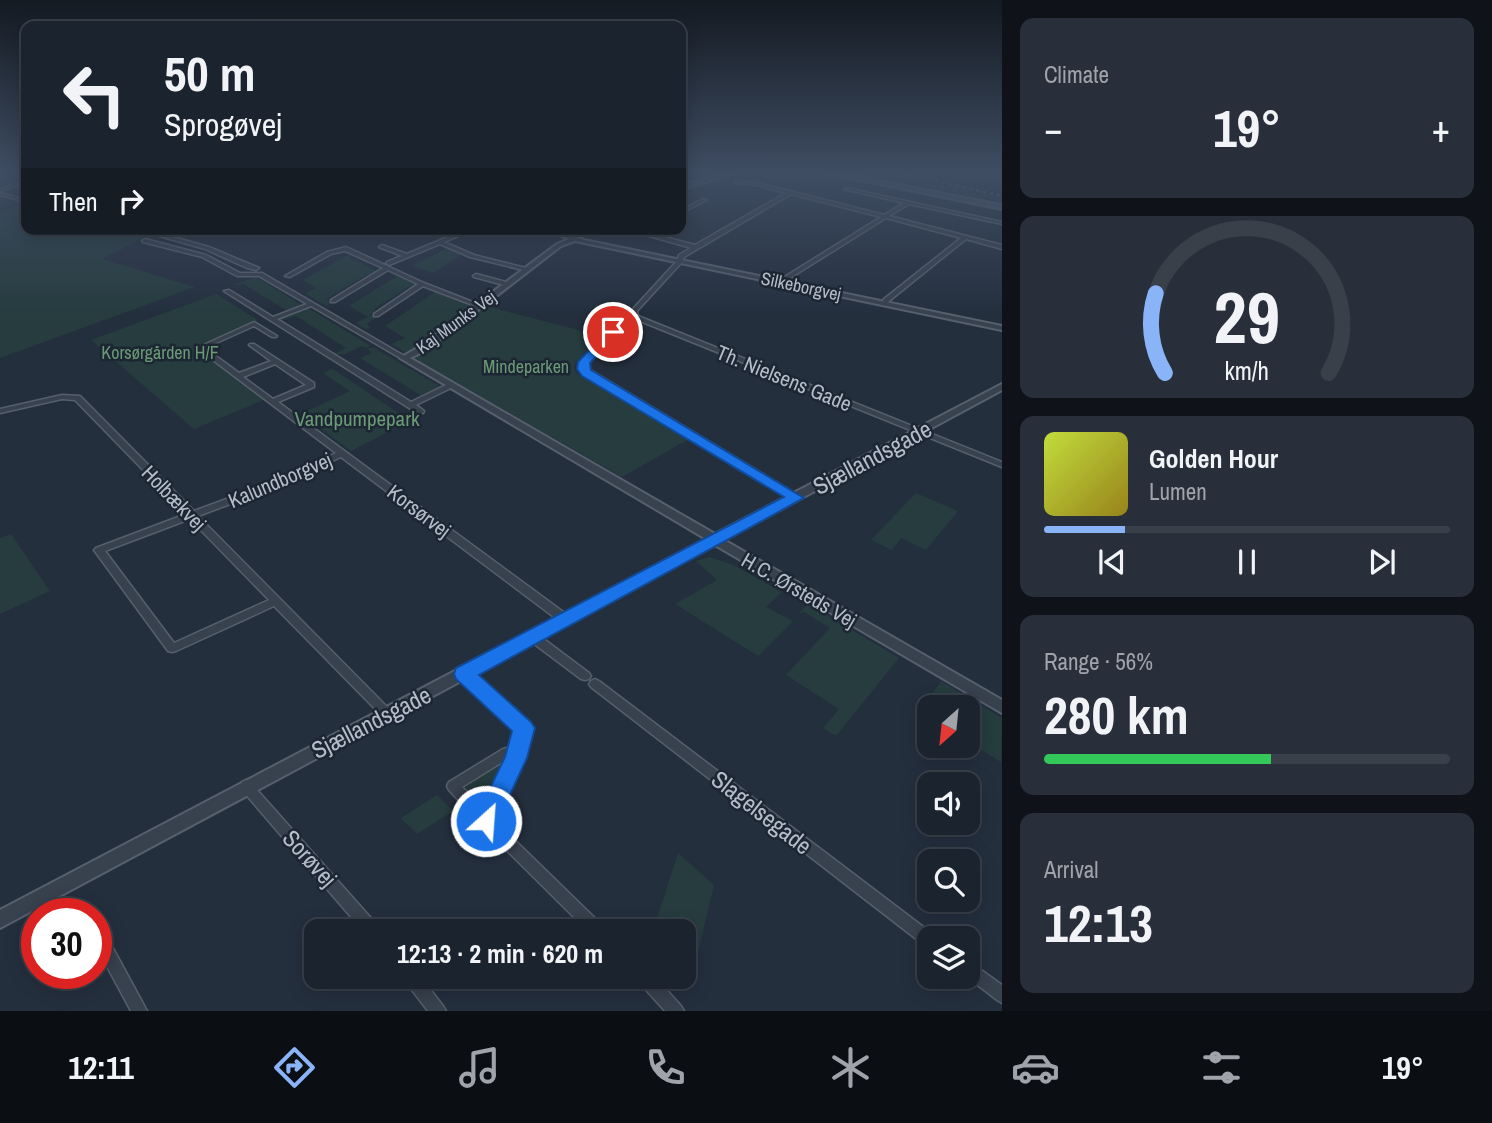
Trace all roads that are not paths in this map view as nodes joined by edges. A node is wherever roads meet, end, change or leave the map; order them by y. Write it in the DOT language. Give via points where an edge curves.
graph roads {
  1 [pos="742,220"];
  2 [pos="880,220"];
  3 [pos="903,220"];
  4 [pos="159,235"];
  5 [pos="457,235"];
  6 [pos="557,235"];
  7 [pos="563,235"];
  8 [pos="568,235"];
  9 [pos="652,235"];
  10 [pos="965,237"];
  11 [pos="573,240"];
  12 [pos="145,241"];
  13 [pos="440,242"];
  14 [pos="599,244"];
  15 [pos="559,245"];
  16 [pos="382,247"];
  17 [pos="695,247"];
  18 [pos="1002,247"];
  19 [pos="406,255"];
  20 [pos="680,261"];
  21 [pos="389,265"];
  22 [pos="527,269"];
  23 [pos="258,271"];
  24 [pos="483,271"];
  25 [pos="288,276"];
  26 [pos="780,282"];
  27 [pos="422,284"];
  28 [pos="508,284"];
  29 [pos="227,291"];
  30 [pos="333,301"];
  31 [pos="312,304"];
  32 [pos="885,304"];
  33 [pos="480,306"];
  34 [pos="376,315"];
  35 [pos="635,317"];
  36 [pos="272,319"];
  37 [pos="1001,327"];
  38 [pos="274,336"];
  39 [pos="252,345"];
  40 [pos="404,358"];
  41 [pos="277,361"];
  42 [pos="238,376"];
  43 [pos="451,386"];
  44 [pos="1002,387"];
  45 [pos="272,402"];
  46 [pos="411,405"];
  47 [pos="0,411"];
  48 [pos="420,411"];
  49 [pos="919,432"];
  50 [pos="342,454"];
  51 [pos="1002,465"];
  52 [pos="796,498"];
  53 [pos="191,516"];
  54 [pos="714,541"];
  55 [pos="275,601"];
  56 [pos="566,620"];
  57 [pos="533,637"];
  58 [pos="464,674"];
  59 [pos="1002,707"];
  60 [pos="387,714"];
  61 [pos="516,758"];
  62 [pos="246,786"];
  63 [pos="486,821"];
  64 [pos="0,919"];
  65 [pos="362,919"];
  66 [pos="586,919"];
  67 [pos="917,931"];
  68 [pos="112,961"];
  69 [pos="980,978"];
  70 [pos="420,989"];
  71 [pos="655,989"];
  72 [pos="1002,995"];
  73 [pos="139,1011"];
  74 [pos="438,1011"];
  75 [pos="676,1011"];
  1 -- 17 [label="street"];
  2 -- 26 [label="street"];
  3 -- 10 [label="street"];
  4 -- 23 [label="street" via="207,248"];
  5 -- 13 [label="street"];
  6 -- 15 [label="street"];
  7 -- 11 [label="street, Silkeborgvej"];
  8 -- 14 [label="street, Silkeborgvej"];
  9 -- 17 [label="street"];
  10 -- 18 [label="street"];
  10 -- 32 [label="street"];
  11 -- 14 [label="street, Silkeborgvej"];
  11 -- 15 [label="street, Kaj Munks Vej"];
  12 -- 23 [label="street" via="204,256 239,275"];
  13 -- 19 [label="street"];
  13 -- 22 [label="street" via="472,256"];
  14 -- 20 [label="street, Silkeborgvej"];
  15 -- 22 [label="street, Kaj Munks Vej"];
  16 -- 19 [label="street"];
  17 -- 20 [label="street"];
  19 -- 21 [label="street"];
  20 -- 26 [label="street, Silkeborgvej"];
  20 -- 35 [label="street" via="634,312"];
  21 -- 25 [label="street" via="341,249"];
  21 -- 27 [label="street"];
  21 -- 30 [label="street"];
  22 -- 28 [label="street, Kaj Munks Vej"];
  23 -- 31 [label="street, H.C. Ørsteds Vej"];
  24 -- 28 [label="street, Kaj Munks Vej" via="474,278"];
  26 -- 32 [label="street, Silkeborgvej"];
  27 -- 33 [label="street"];
  27 -- 34 [label="street"];
  28 -- 33 [label="street, Kaj Munks Vej"];
  29 -- 36 [label="street"];
  31 -- 36 [label="street"];
  31 -- 40 [label="street, H.C. Ørsteds Vej"];
  32 -- 37 [label="street, Silkeborgvej"];
  33 -- 40 [label="street, Kaj Munks Vej"];
  35 -- 49 [label="street, Th. Nielsens Gade"];
  35 -- 52 [label="street" via="624,320 584,362 583,369"];
  36 -- 46 [label="street"];
  38 -- 42 [label="street, Korsørvej" via="254,324 200,348"];
  39 -- 41 [label="street"];
  40 -- 43 [label="street, H.C. Ørsteds Vej"];
  41 -- 42 [label="street"];
  41 -- 45 [label="street" via="312,384"];
  42 -- 45 [label="street, Korsørvej"];
  43 -- 46 [label="street"];
  43 -- 54 [label="street, H.C. Ørsteds Vej"];
  44 -- 49 [label="street, Sjællandsgade"];
  45 -- 50 [label="street, Korsørvej"];
  46 -- 48 [label="street"];
  47 -- 53 [label="street, Holbækvej" via="73,396"];
  49 -- 51 [label="street, Th. Nielsens Gade"];
  49 -- 52 [label="street, Sjællandsgade"];
  50 -- 53 [label="street, Kalundborgvej"];
  50 -- 56 [label="street, Korsørvej"];
  52 -- 54 [label="street, Sjællandsgade"];
  53 -- 55 [label="street, Holbækvej"];
  53 -- 55 [label="street, Kalundborgvej" via="99,550 172,648"];
  54 -- 56 [label="street, Sjællandsgade"];
  54 -- 59 [label="street, H.C. Ørsteds Vej"];
  55 -- 60 [label="street, Holbækvej"];
  56 -- 57 [label="street, Sjællandsgade"];
  57 -- 58 [label="street, Sjællandsgade"];
  57 -- 67 [label="street, Slagelsegade"];
  58 -- 60 [label="street, Sjællandsgade"];
  58 -- 61 [label="street" via="524,728"];
  60 -- 62 [label="street, Sjællandsgade"];
  61 -- 63 [label="street"];
  61 -- 63 [label="street" via="507,753 453,786"];
  62 -- 64 [label="street, Sjællandsgade"];
  62 -- 65 [label="street, Sorøvej"];
  63 -- 66 [label="street"];
  68 -- 73 [label="street"];
  69 -- 72 [label="street"];
  70 -- 74 [label="street"];
  71 -- 75 [label="street"];
}
